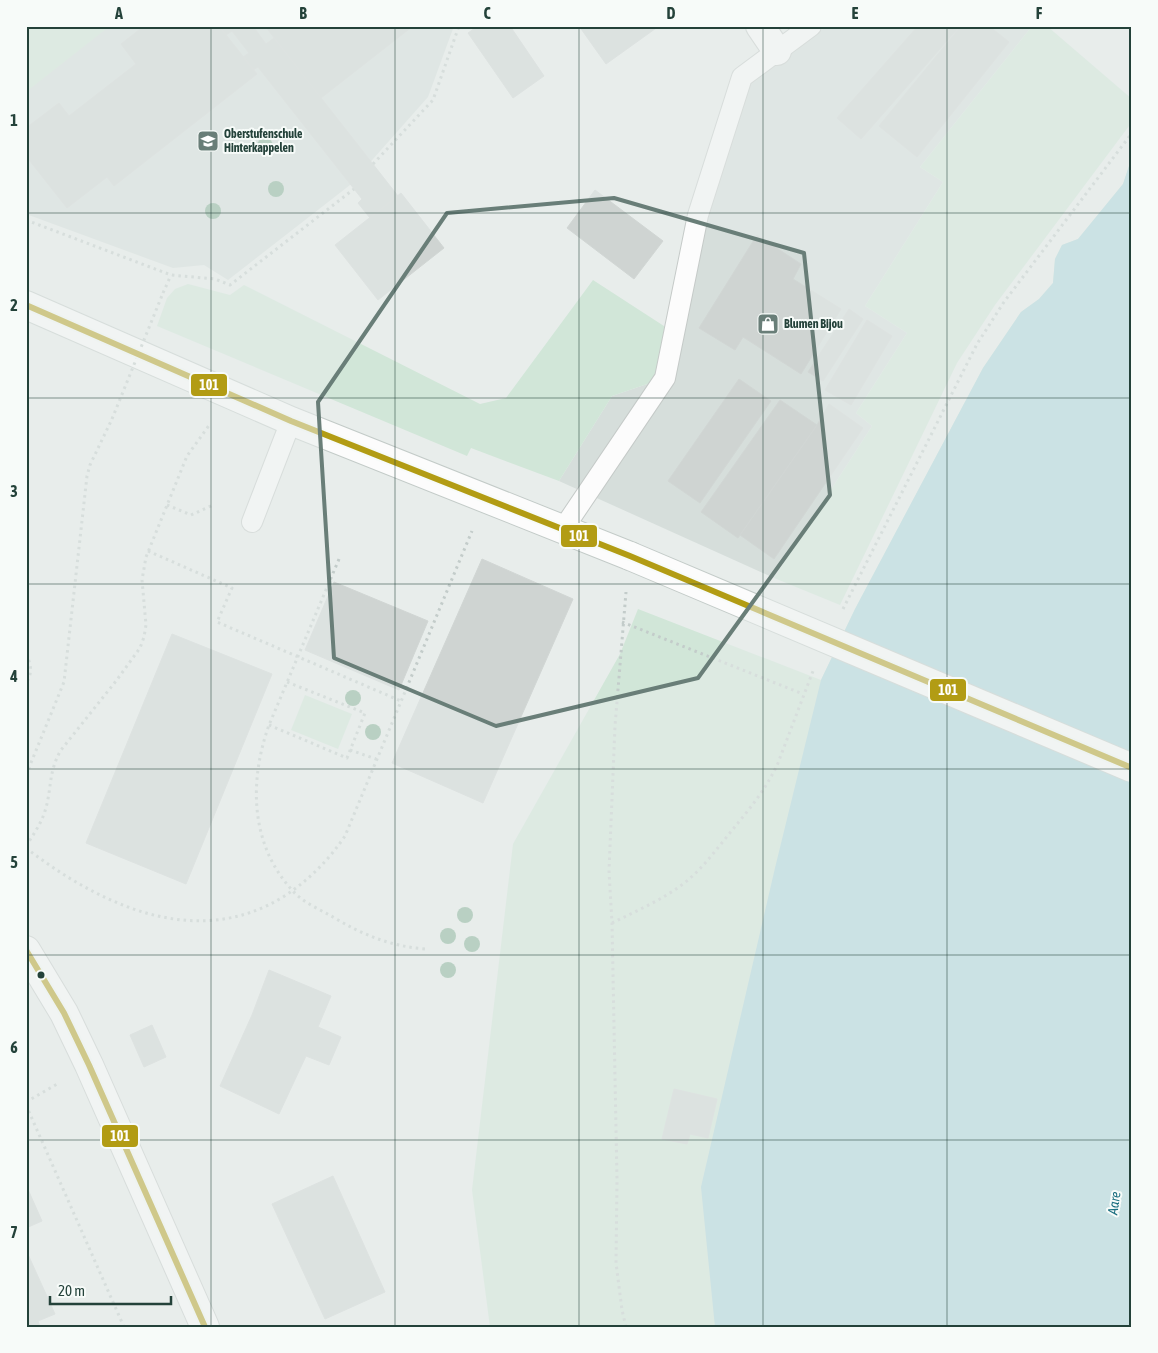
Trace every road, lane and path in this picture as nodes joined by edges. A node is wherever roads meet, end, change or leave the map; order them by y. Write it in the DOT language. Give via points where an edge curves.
graph roads {
  1 [pos="459,26"];
  2 [pos="760,26"];
  3 [pos="811,26"];
  4 [pos="777,51"];
  5 [pos="1132,133"];
  6 [pos="373,164"];
  7 [pos="354,189"];
  8 [pos="26,220"];
  9 [pos="171,275"];
  10 [pos="26,305"];
  11 [pos="231,395"];
  12 [pos="291,421"];
  13 [pos="486,498"];
  14 [pos="167,506"];
  15 [pos="213,506"];
  16 [pos="252,522"];
  17 [pos="563,529"];
  18 [pos="148,552"];
  19 [pos="630,556"];
  20 [pos="339,559"];
  21 [pos="437,600"];
  22 [pos="442,603"];
  23 [pos="840,615"];
  24 [pos="622,622"];
  25 [pos="26,654"];
  26 [pos="298,657"];
  27 [pos="814,668"];
  28 [pos="288,682"];
  29 [pos="26,683"];
  30 [pos="803,694"];
  31 [pos="401,701"];
  32 [pos="269,725"];
  33 [pos="350,750"];
  34 [pos="376,759"];
  35 [pos="1132,768"];
  36 [pos="26,775"];
  37 [pos="26,847"];
  38 [pos="292,891"];
  39 [pos="612,923"];
  40 [pos="425,949"];
  41 [pos="26,950"];
  42 [pos="26,1105"];
  43 [pos="124,1327"];
  44 [pos="205,1327"];
  45 [pos="626,1327"];
  1 -- 6 [label="path" via="432,100"];
  2 -- 4 [label="main road"];
  3 -- 4 [label="lane"];
  4 -- 17 [label="lane" via="742,77 698,215 665,378"];
  5 -- 23 [label="path" via="1004,302 982,337"];
  7 -- 9 [label="path" via="230,285 215,279"];
  8 -- 9 [label="path"];
  9 -- 36 [label="path, bridge" via="86,476 64,682"];
  10 -- 11 [label="main road"];
  11 -- 12 [label="main road"];
  11 -- 14 [label="path" via="187,456"];
  12 -- 13 [label="main road"];
  12 -- 16 [label="lane"];
  13 -- 17 [label="main road"];
  13 -- 22 [label="path"];
  14 -- 15 [label="path" via="191,515"];
  14 -- 18 [label="path"];
  17 -- 19 [label="main road"];
  18 -- 26 [label="path" via="232,588 217,622"];
  18 -- 37 [label="path" via="142,580 146,625 142,642 54,762 46,809"];
  19 -- 24 [label="path"];
  19 -- 35 [label="main road, bridge"];
  20 -- 26 [label="path"];
  21 -- 22 [label="path"];
  22 -- 31 [label="path"];
  24 -- 30 [label="path"];
  24 -- 39 [label="path" via="608,871"];
  25 -- 29 [label="path" via="31,670"];
  26 -- 28 [label="path"];
  26 -- 31 [label="path"];
  27 -- 30 [label="path"];
  28 -- 32 [label="path"];
  28 -- 33 [label="path" via="365,713"];
  30 -- 39 [label="path" via="772,777 700,870 683,885"];
  31 -- 34 [label="path"];
  32 -- 33 [label="path" via="347,758"];
  32 -- 38 [label="path" via="257,766 258,814 268,854"];
  33 -- 34 [label="path"];
  34 -- 38 [label="path" via="345,836 324,864"];
  37 -- 38 [label="path" via="75,883 122,905 177,920 196,922 231,918 263,908"];
  38 -- 40 [label="path" via="374,938 394,945"];
  39 -- 45 [label="path" via="616,1263"];
  41 -- 44 [label="main road" via="64,1013 90,1065"];
  42 -- 43 [label="path"];
}
